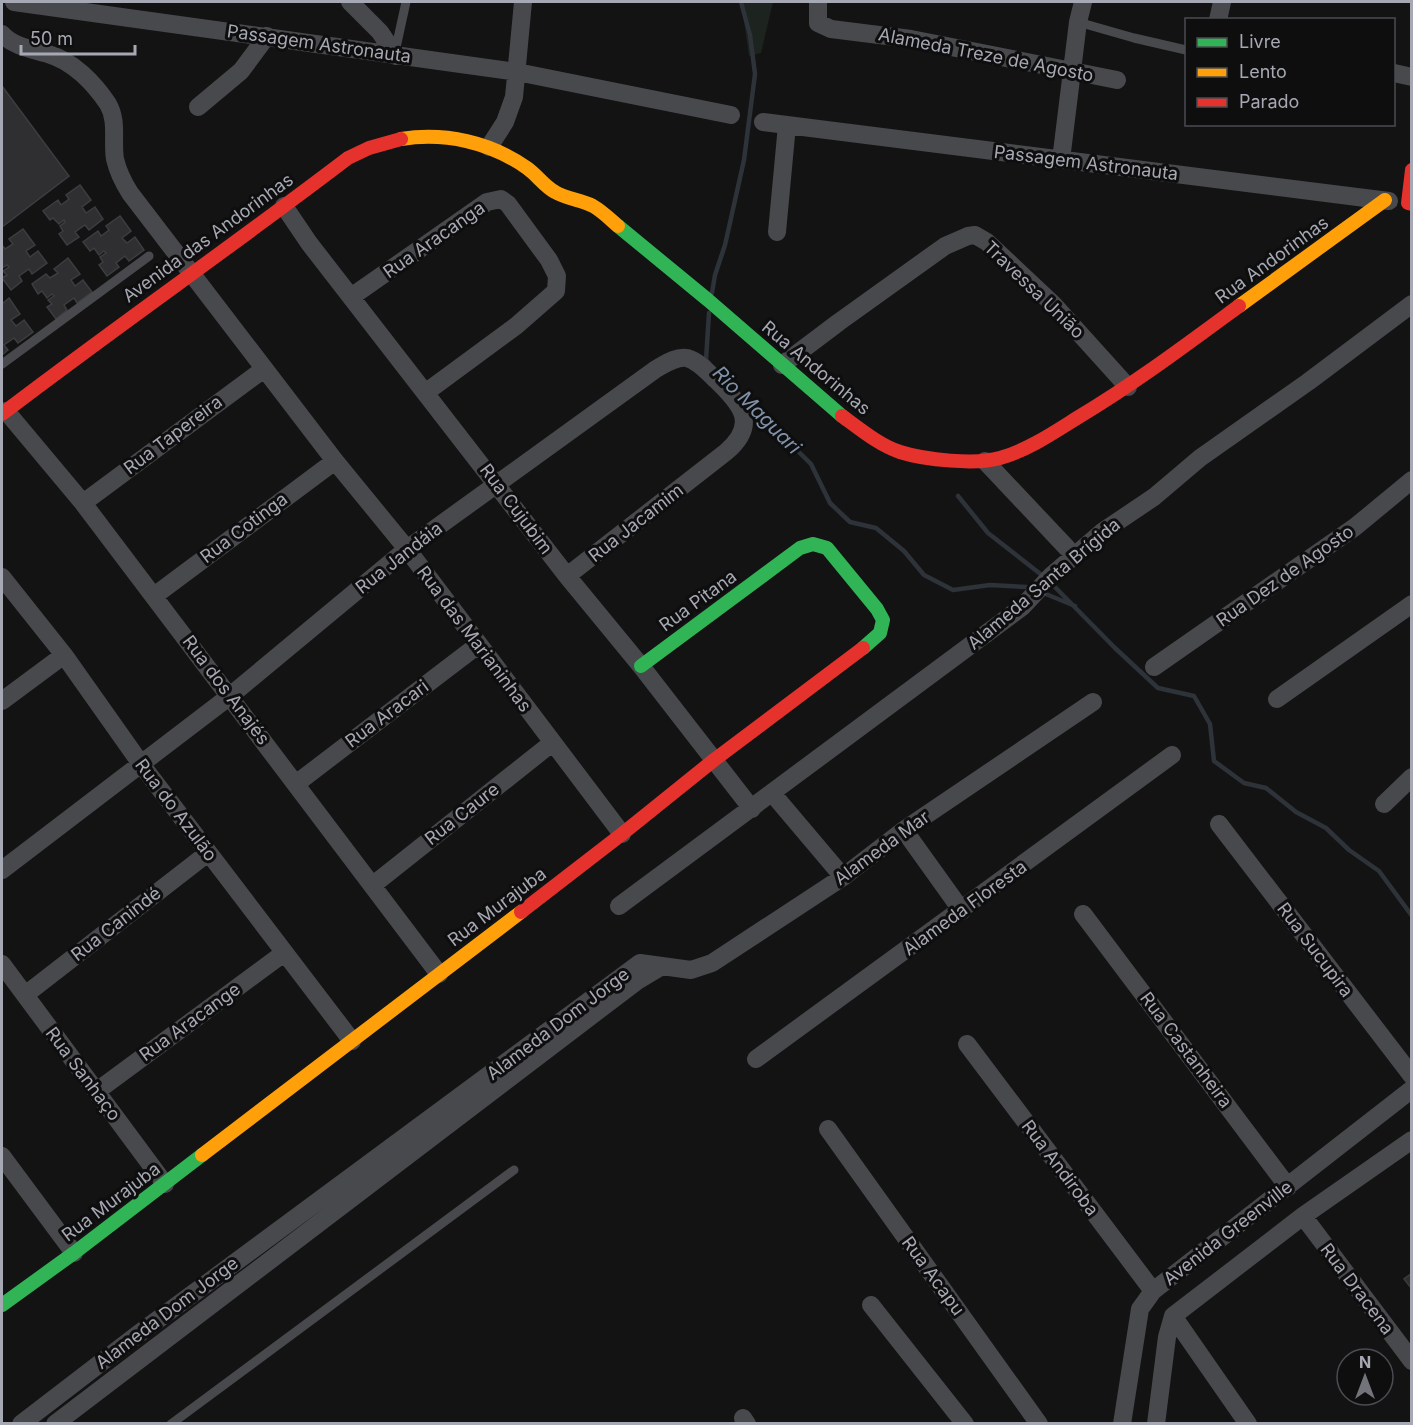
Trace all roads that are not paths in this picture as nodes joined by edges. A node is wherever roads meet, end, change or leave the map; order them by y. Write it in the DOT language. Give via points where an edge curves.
graph roads {
  1 [pos="14,2"];
  2 [pos="350,2"];
  3 [pos="406,2"];
  4 [pos="523,2"];
  5 [pos="818,2"];
  6 [pos="1083,2"];
  7 [pos="1222,2"];
  8 [pos="1218,18"];
  9 [pos="1078,22"];
  10 [pos="2,34"];
  11 [pos="267,36"];
  12 [pos="1185,50"];
  13 [pos="395,54"];
  14 [pos="1071,71"];
  15 [pos="517,72"];
  16 [pos="1395,73"];
  17 [pos="1412,77"];
  18 [pos="1117,80"];
  19 [pos="198,107"];
  20 [pos="731,116"];
  21 [pos="763,122"];
  22 [pos="787,125"];
  23 [pos="489,147"];
  24 [pos="1061,160"];
  25 [pos="1412,170"];
  26 [pos="1384,200"];
  27 [pos="1410,203"];
  28 [pos="284,206"];
  29 [pos="777,232"];
  30 [pos="149,256"];
  31 [pos="192,274"];
  32 [pos="351,297"];
  33 [pos="1412,304"];
  34 [pos="2,364"];
  35 [pos="782,365"];
  36 [pos="264,369"];
  37 [pos="1128,387"];
  38 [pos="425,393"];
  39 [pos="4,412"];
  40 [pos="335,461"];
  41 [pos="985,461"];
  42 [pos="705,469"];
  43 [pos="1412,480"];
  44 [pos="496,484"];
  45 [pos="83,503"];
  46 [pos="1067,548"];
  47 [pos="407,549"];
  48 [pos="776,566"];
  49 [pos="567,576"];
  50 [pos="2,577"];
  51 [pos="154,596"];
  52 [pos="1412,604"];
  53 [pos="478,645"];
  54 [pos="64,655"];
  55 [pos="641,666"];
  56 [pos="1154,667"];
  57 [pos="231,696"];
  58 [pos="1277,699"];
  59 [pos="2,701"];
  60 [pos="1093,702"];
  61 [pos="552,743"];
  62 [pos="1172,755"];
  63 [pos="714,760"];
  64 [pos="141,764"];
  65 [pos="1412,777"];
  66 [pos="297,783"];
  67 [pos="772,793"];
  68 [pos="1383,804"];
  69 [pos="752,809"];
  70 [pos="1219,824"];
  71 [pos="904,830"];
  72 [pos="622,834"];
  73 [pos="208,852"];
  74 [pos="2,870"];
  75 [pos="843,877"];
  76 [pos="373,885"];
  77 [pos="619,906"];
  78 [pos="962,911"];
  79 [pos="1083,914"];
  80 [pos="284,953"];
  81 [pos="2,964"];
  82 [pos="662,966"];
  83 [pos="440,974"];
  84 [pos="24,995"];
  85 [pos="352,1041"];
  86 [pos="967,1044"];
  87 [pos="756,1059"];
  88 [pos="1412,1076"];
  89 [pos="1412,1089"];
  90 [pos="97,1091"];
  91 [pos="828,1129"];
  92 [pos="1412,1140"];
  93 [pos="3,1161"];
  94 [pos="514,1170"];
  95 [pos="165,1184"];
  96 [pos="1288,1187"];
  97 [pos="1303,1216"];
  98 [pos="74,1253"];
  99 [pos="1153,1291"];
  100 [pos="2,1305"];
  101 [pos="871,1305"];
  102 [pos="1173,1316"];
  103 [pos="1412,1361"];
  104 [pos="21,1424"];
  105 [pos="55,1424"];
  106 [pos="171,1424"];
  107 [pos="965,1424"];
  108 [pos="1039,1424"];
  109 [pos="1122,1424"];
  110 [pos="1156,1424"];
  111 [pos="1248,1424"];
  1 -- 11 [label="street, Passagem Astronauta"];
  2 -- 13 [label="street" via="380,32"];
  3 -- 13 [label="lane"];
  4 -- 15 [label="street"];
  5 -- 14 [label="street, Alameda Treze de Agosto" via="818,23 831,29 963,48"];
  6 -- 9 [label="street"];
  7 -- 8 [label="street"];
  9 -- 12 [label="lane"];
  9 -- 14 [label="street"];
  10 -- 31 [label="street, Rua das Marianinhas" via="17,45 64,60 78,69 103,98 114,118 115,159 122,181"];
  11 -- 13 [label="street, Passagem Astronauta"];
  11 -- 19 [label="street" via="241,71"];
  13 -- 15 [label="street, Passagem Astronauta"];
  14 -- 18 [label="street, Alameda Treze de Agosto"];
  14 -- 24 [label="street"];
  15 -- 20 [label="street, Passagem Astronauta"];
  15 -- 23 [label="street" via="510,110"];
  16 -- 17 [label="street"];
  21 -- 22 [label="street, Passagem Astronauta"];
  22 -- 24 [label="street, Passagem Astronauta"];
  22 -- 29 [label="street"];
  23 -- 28 [label="street, Avenida das Andorinhas" via="454,137 415,136 380,143 364,148 327,172"];
  23 -- 35 [label="street, Rua Andorinhas" via="525,166 557,193 595,207"];
  24 -- 26 [label="street, Passagem Astronauta"];
  25 -- 27 [label="street"];
  26 -- 27 [label="street, Passagem Astronauta"];
  26 -- 37 [label="street, Rua Andorinhas"];
  28 -- 31 [label="street, Avenida das Andorinhas"];
  28 -- 32 [label="street, Rua Cujubim"];
  30 -- 34 [label="lane"];
  31 -- 36 [label="street, Rua das Marianinhas"];
  31 -- 39 [label="street, Avenida das Andorinhas"];
  32 -- 38 [label="street, Rua Cujubim"];
  32 -- 38 [label="street, Rua Aracanga" via="477,208 496,199 508,204 557,276 556,291 516,326"];
  33 -- 67 [label="street, Alameda Santa Brígida" via="1102,532 1022,607"];
  35 -- 37 [label="street, Travessa União" via="936,252 956,240 975,235 1053,304"];
  35 -- 41 [label="street, Rua Andorinhas" via="837,413 890,448 932,458"];
  36 -- 40 [label="street, Rua das Marianinhas"];
  36 -- 45 [label="street, Rua Tapereira"];
  37 -- 41 [label="street, Rua Andorinhas" via="1037,443"];
  38 -- 44 [label="street, Rua Cujubim"];
  39 -- 45 [label="street, Rua dos Anajés"];
  40 -- 47 [label="street, Rua das Marianinhas"];
  40 -- 51 [label="street, Rua Cotinga"];
  41 -- 46 [label="street"];
  42 -- 44 [label="street, Rua Jandáia" via="736,444 744,426 743,411 700,365 683,358 644,378"];
  42 -- 49 [label="street, Rua Jacamim"];
  43 -- 56 [label="street, Rua Dez de Agosto" via="1355,527"];
  44 -- 47 [label="street, Rua Jandáia"];
  44 -- 49 [label="street, Rua Cujubim"];
  45 -- 51 [label="street, Rua dos Anajés"];
  47 -- 53 [label="street, Rua das Marianinhas"];
  47 -- 57 [label="street, Rua Jandáia"];
  48 -- 55 [label="street, Rua Pitana"];
  48 -- 63 [label="street, Rua Murajuba" via="807,544 827,548 877,609 882,627 850,659"];
  49 -- 55 [label="street, Rua Cujubim"];
  50 -- 54 [label="street, Rua do Azulão"];
  51 -- 57 [label="street, Rua dos Anajés"];
  52 -- 58 [label="street"];
  53 -- 61 [label="street, Rua das Marianinhas"];
  53 -- 66 [label="street, Rua Aracari"];
  54 -- 59 [label="street"];
  54 -- 64 [label="street, Rua do Azulão"];
  55 -- 63 [label="street, Rua Cujubim"];
  57 -- 64 [label="street, Rua Jandáia"];
  57 -- 66 [label="street, Rua dos Anajés"];
  60 -- 71 [label="street, Alameda Mar"];
  61 -- 72 [label="street, Rua das Marianinhas"];
  61 -- 76 [label="street, Rua Caure"];
  62 -- 78 [label="street, Alameda Floresta"];
  63 -- 69 [label="street, Rua Cujubim"];
  63 -- 72 [label="street, Rua Murajuba"];
  64 -- 73 [label="street, Rua do Azulão"];
  64 -- 74 [label="street, Rua Jandáia"];
  65 -- 68 [label="street"];
  66 -- 76 [label="street, Rua dos Anajés"];
  67 -- 69 [label="street, Alameda Santa Brígida"];
  67 -- 75 [label="street"];
  69 -- 77 [label="street, Alameda Santa Brígida"];
  70 -- 88 [label="street, Rua Sucupira"];
  71 -- 75 [label="street, Alameda Mar"];
  71 -- 78 [label="street"];
  72 -- 83 [label="street, Rua Murajuba"];
  73 -- 80 [label="street, Rua do Azulão"];
  73 -- 84 [label="street, Rua Canindé"];
  75 -- 82 [label="street, Alameda Mar" via="712,963 691,970"];
  76 -- 83 [label="street, Rua dos Anajés"];
  78 -- 87 [label="street, Alameda Floresta"];
  79 -- 96 [label="street, Rua Castanheira"];
  80 -- 85 [label="street, Rua do Azulão"];
  80 -- 90 [label="street, Rua Aracange"];
  81 -- 84 [label="street, Rua Sanhaço"];
  82 -- 104 [label="street, Alameda Dom Jorge" via="640,963"];
  82 -- 105 [label="street, Alameda Dom Jorge" via="637,981"];
  83 -- 85 [label="street, Rua Murajuba"];
  84 -- 90 [label="street, Rua Sanhaço"];
  85 -- 95 [label="street, Rua Murajuba"];
  86 -- 99 [label="street, Rua Andiroba"];
  89 -- 96 [label="street, Avenida Greenville"];
  90 -- 95 [label="street, Rua Sanhaço"];
  91 -- 108 [label="street, Rua Acapu"];
  92 -- 97 [label="street, Avenida Greenville"];
  93 -- 98 [label="street"];
  94 -- 106 [label="lane"];
  95 -- 98 [label="street, Rua Murajuba"];
  96 -- 99 [label="street, Avenida Greenville"];
  97 -- 102 [label="street, Avenida Greenville"];
  97 -- 103 [label="street, Rua Dracena"];
  98 -- 100 [label="street, Rua Murajuba"];
  99 -- 109 [label="street, Avenida Greenville" via="1138,1317"];
  101 -- 107 [label="street"];
  102 -- 110 [label="street, Avenida Greenville"];
  102 -- 111 [label="street"];
}
